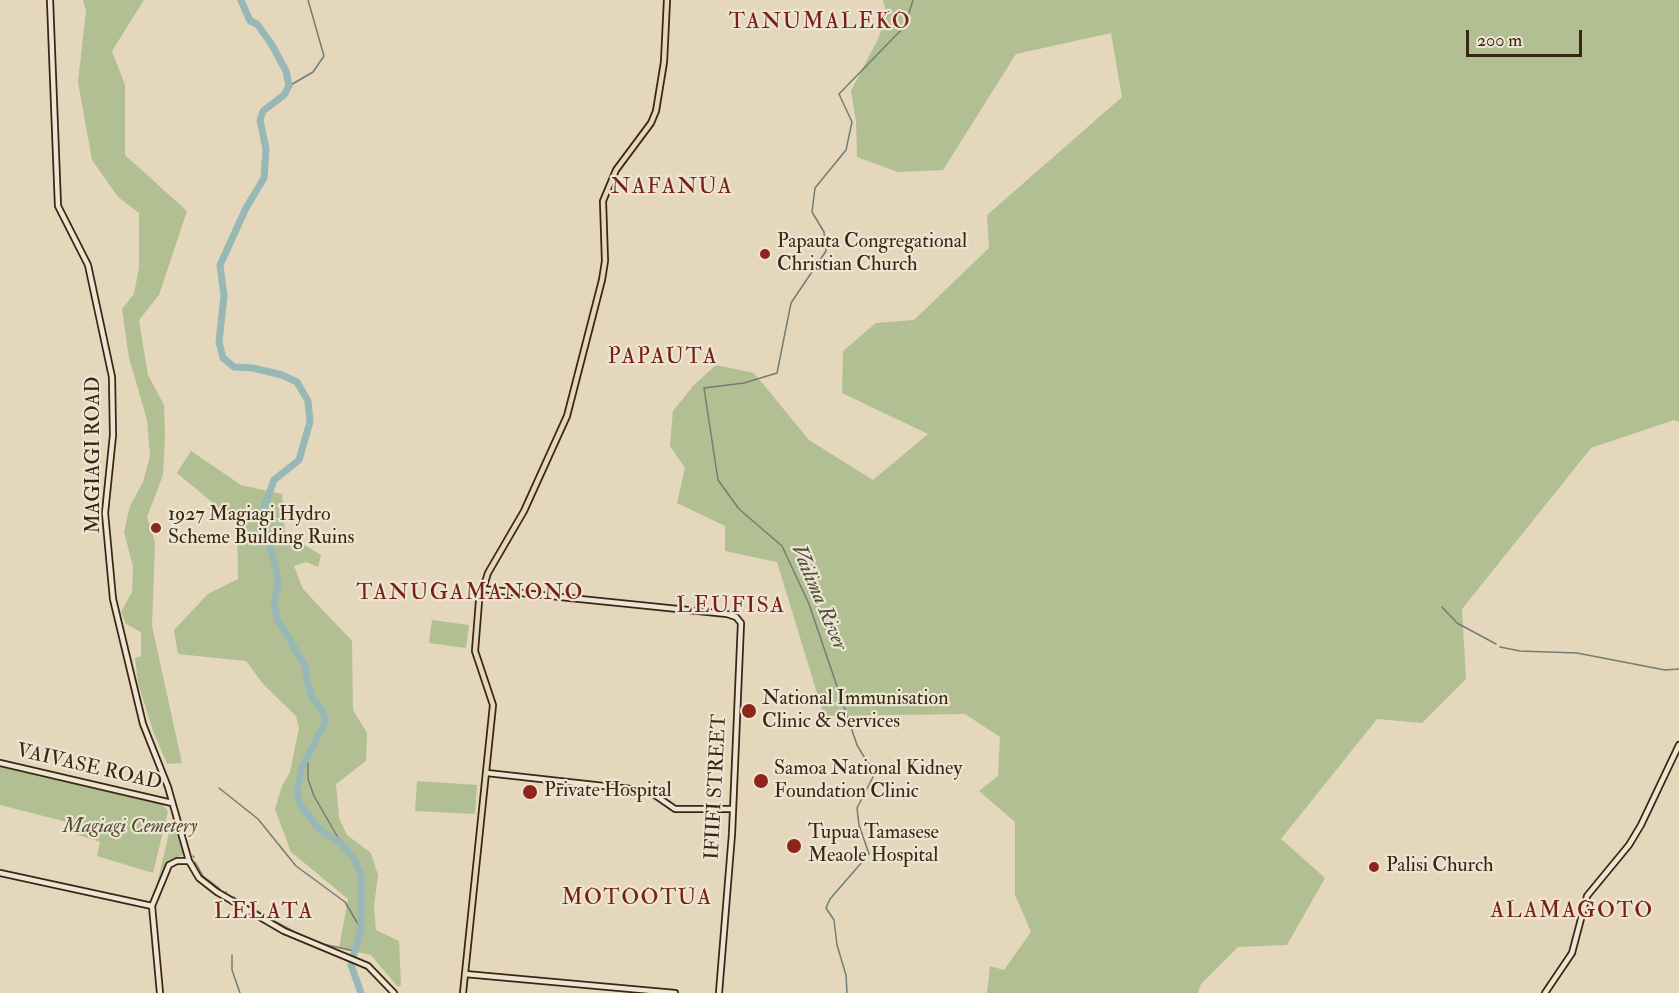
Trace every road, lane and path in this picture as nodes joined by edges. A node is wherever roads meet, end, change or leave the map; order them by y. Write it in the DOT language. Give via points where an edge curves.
graph roads {
  1 [pos="50,0"];
  2 [pos="667,0"];
  3 [pos="482,589"];
  4 [pos="1679,745"];
  5 [pos="0,763"];
  6 [pos="487,773"];
  7 [pos="172,803"];
  8 [pos="733,810"];
  9 [pos="189,861"];
  10 [pos="0,873"];
  11 [pos="152,906"];
  12 [pos="465,974"];
  13 [pos="160,993"];
  14 [pos="394,993"];
  15 [pos="463,993"];
  16 [pos="675,993"];
  17 [pos="719,993"];
  18 [pos="1545,993"];
  1 -- 7 [label="main road, MAGIAGI ROAD" via="58,207 88,265 112,377 113,435 105,513 114,599 143,724"];
  2 -- 3 [label="main road" via="664,62 656,111 616,170 603,201 602,280 567,416"];
  3 -- 6 [label="main road" via="474,642 493,705"];
  3 -- 8 [label="main road, IFIIFI STREET" via="722,614 739,620 742,629"];
  4 -- 18 [label="main road" via="1629,845 1587,896 1572,953"];
  5 -- 7 [label="main road, VAIVASE ROAD"];
  6 -- 8 [label="main road" via="649,791 675,809"];
  6 -- 12 [label="main road"];
  7 -- 9 [label="main road, MAGIAGI ROAD"];
  8 -- 17 [label="main road, IFIIFI STREET"];
  9 -- 11 [label="main road" via="169,865"];
  9 -- 14 [label="main road" via="199,878 230,900 284,932 375,970"];
  10 -- 11 [label="main road"];
  11 -- 13 [label="main road"];
  12 -- 15 [label="main road"];
  12 -- 16 [label="main road"];
}
